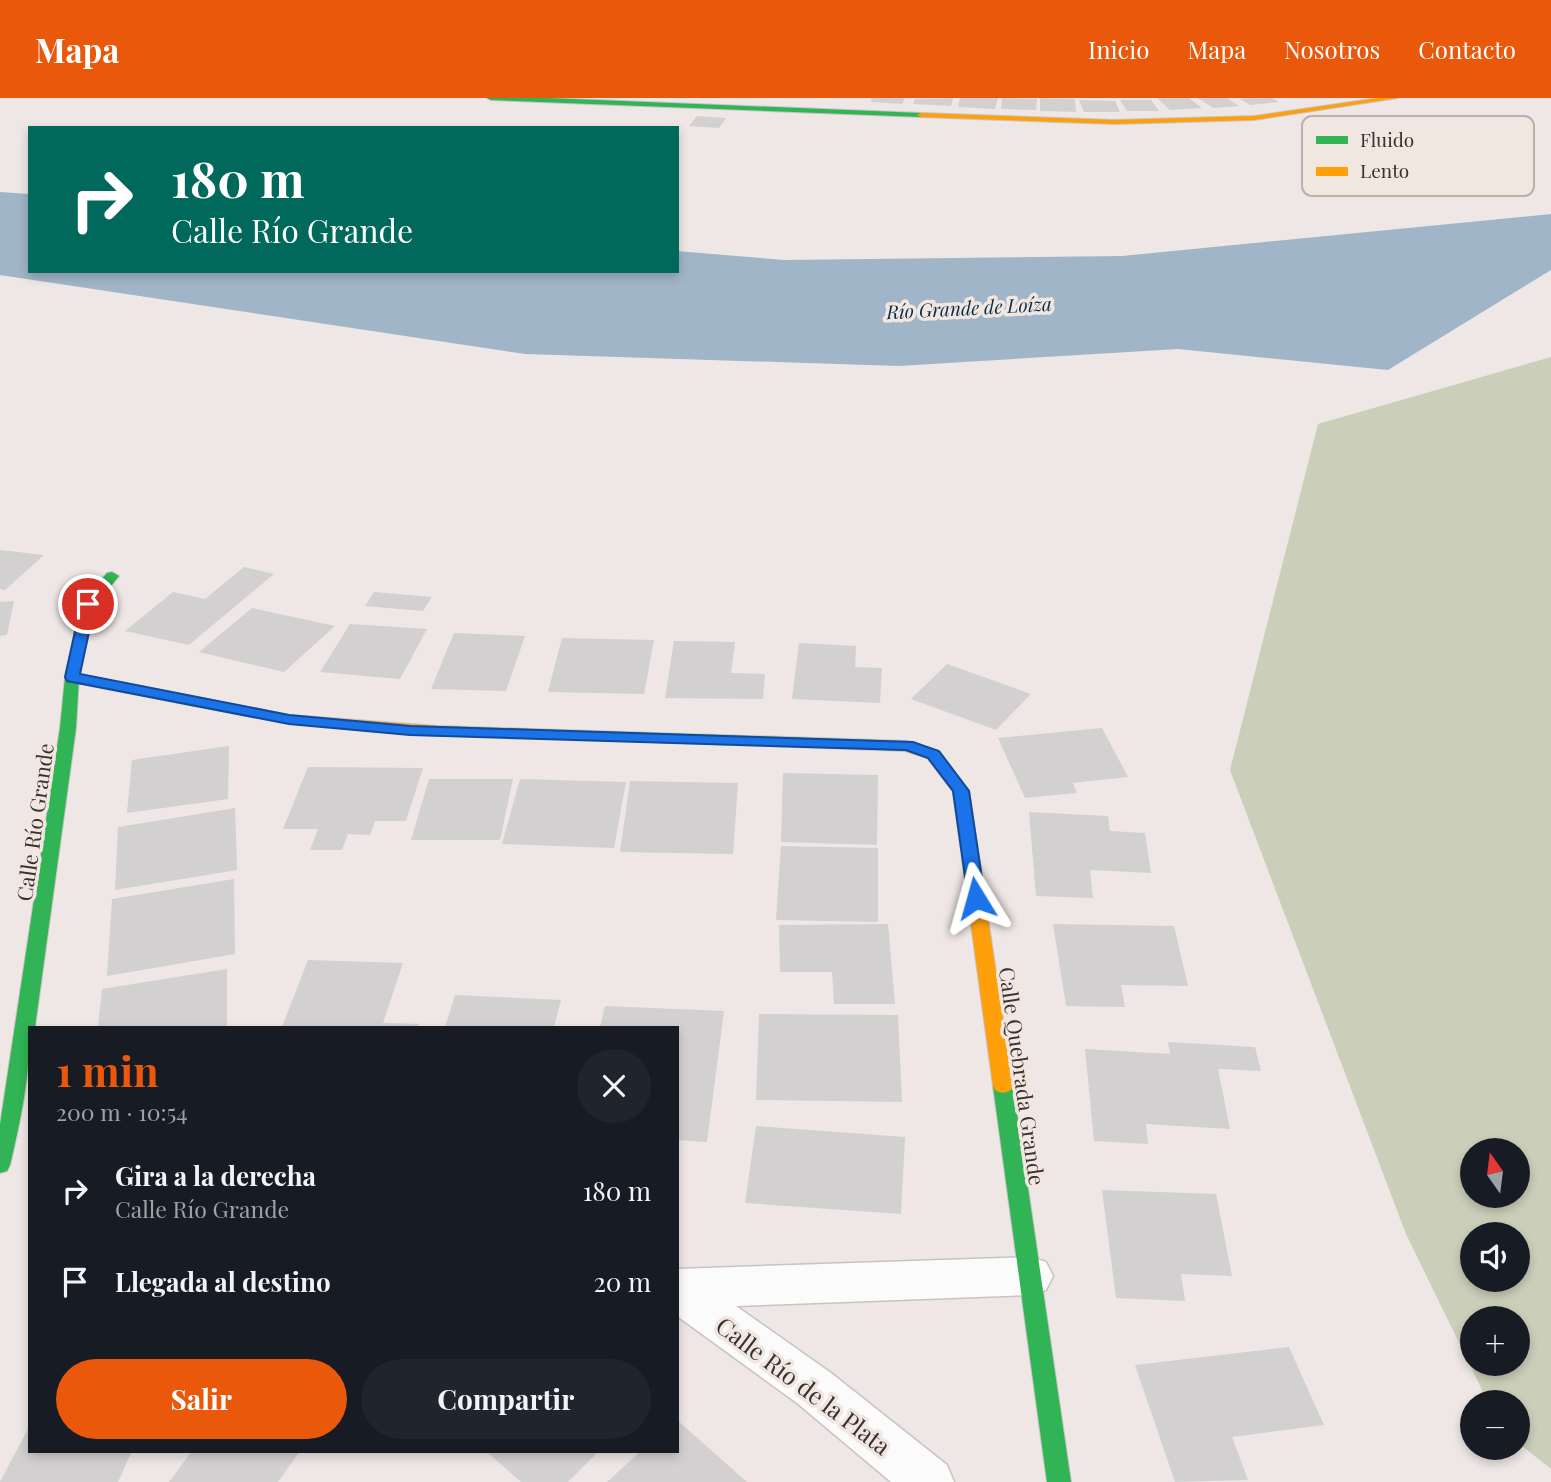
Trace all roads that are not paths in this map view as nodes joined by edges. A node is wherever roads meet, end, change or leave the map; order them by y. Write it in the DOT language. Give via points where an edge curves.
graph roads {
  1 [pos="491,98"];
  2 [pos="1394,98"];
  3 [pos="724,103"];
  4 [pos="112,576"];
  5 [pos="72,677"];
  6 [pos="32,1026"];
  7 [pos="28,1057"];
  8 [pos="21,1114"];
  9 [pos="0,1165"];
  10 [pos="1030,1276"];
  11 [pos="679,1289"];
  12 [pos="679,1290"];
  13 [pos="929,1482"];
  14 [pos="1059,1482"];
  1 -- 3 [label="street"];
  2 -- 3 [label="street" via="1254,118 1115,122"];
  4 -- 5 [label="street, Calle Río Grande" via="88,604"];
  5 -- 6 [label="street, Calle Río Grande"];
  5 -- 10 [label="street, Calle Quebrada Grande" via="289,719 410,730 907,746 934,755 961,791"];
  7 -- 8 [label="street, Calle Río Grande"];
  8 -- 9 [label="street, Calle Río Grande"];
  10 -- 11 [label="street"];
  10 -- 14 [label="street, Calle Quebrada Grande"];
  12 -- 13 [label="street, Calle Río de la Plata" via="814,1388"];
}
